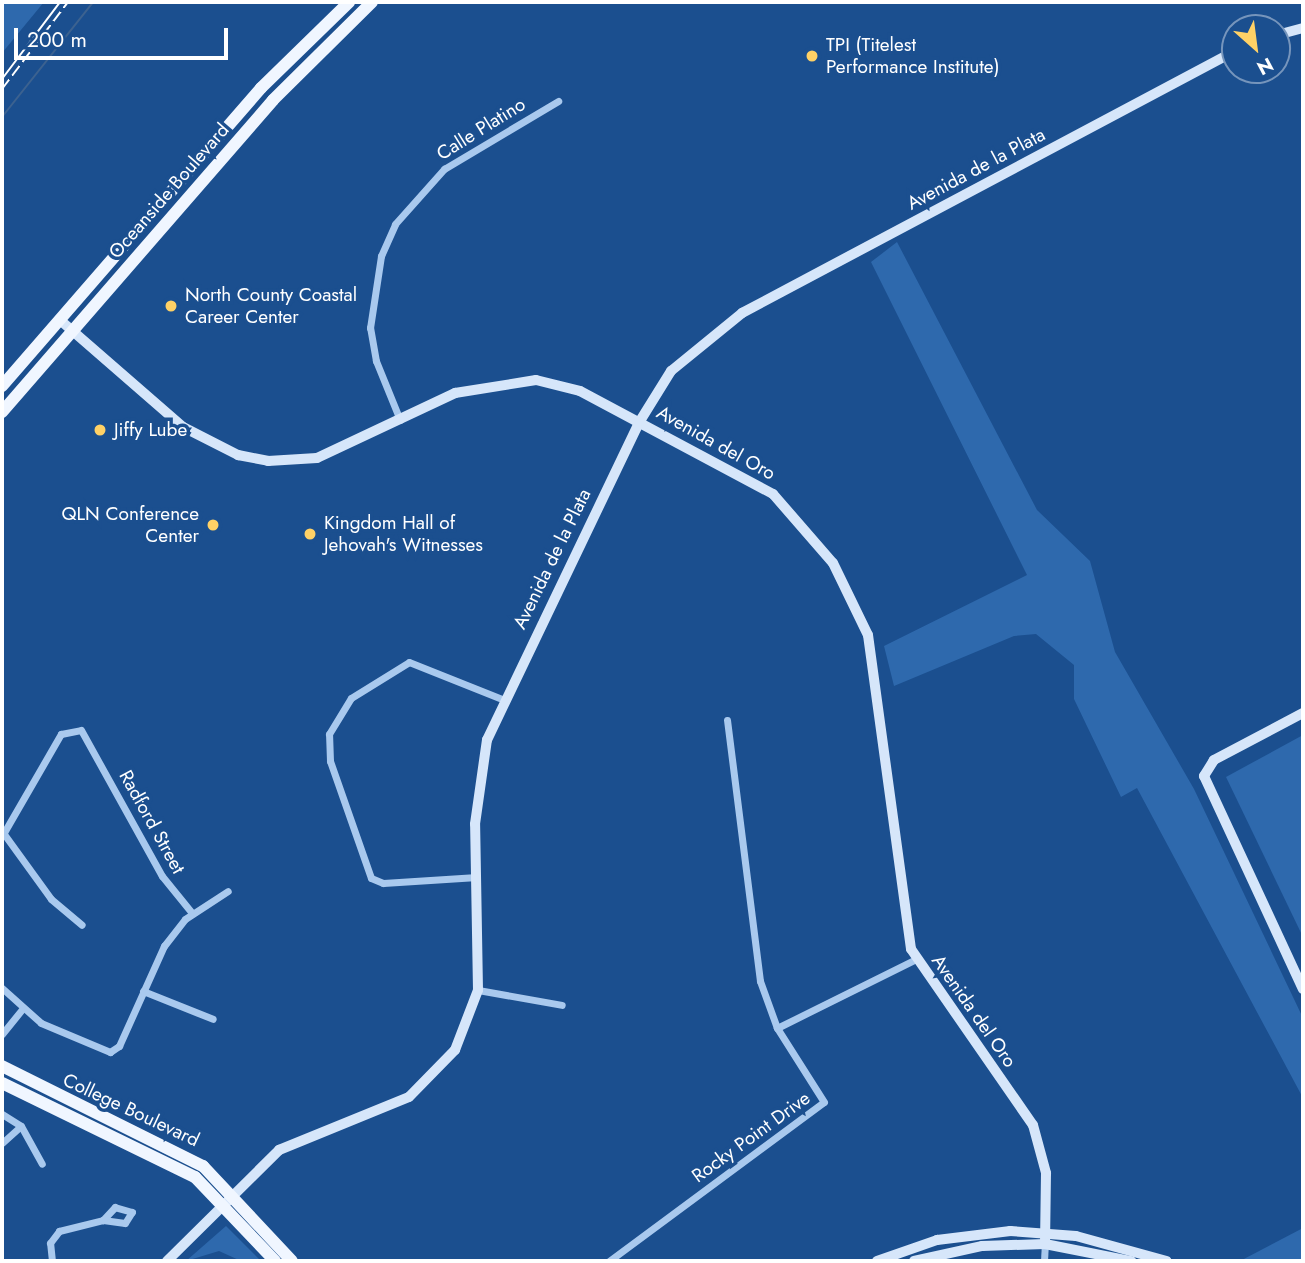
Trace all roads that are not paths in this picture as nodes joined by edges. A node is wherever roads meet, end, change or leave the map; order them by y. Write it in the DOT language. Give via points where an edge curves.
graph roads {
  1 [pos="349,2"];
  2 [pos="372,2"];
  3 [pos="1221,58"];
  4 [pos="558,101"];
  5 [pos="60,320"];
  6 [pos="72,331"];
  7 [pos="2,386"];
  8 [pos="2,412"];
  9 [pos="400,420"];
  10 [pos="640,421"];
  11 [pos="502,699"];
  12 [pos="1303,713"];
  13 [pos="727,720"];
  14 [pos="3,835"];
  15 [pos="477,877"];
  16 [pos="228,891"];
  17 [pos="192,914"];
  18 [pos="82,925"];
  19 [pos="916,959"];
  20 [pos="2,988"];
  21 [pos="1303,989"];
  22 [pos="478,990"];
  23 [pos="143,991"];
  24 [pos="562,1005"];
  25 [pos="22,1009"];
  26 [pos="213,1018"];
  27 [pos="777,1028"];
  28 [pos="2,1034"];
  29 [pos="2,1066"];
  30 [pos="2,1073"];
  31 [pos="25,1082"];
  32 [pos="2,1083"];
  33 [pos="2,1114"];
  34 [pos="21,1126"];
  35 [pos="2,1143"];
  36 [pos="42,1164"];
  37 [pos="228,1197"];
  38 [pos="103,1220"];
  39 [pos="1046,1231"];
  40 [pos="1045,1244"];
  41 [pos="52,1261"];
  42 [pos="167,1261"];
  43 [pos="275,1261"];
  44 [pos="292,1261"];
  45 [pos="609,1261"];
  46 [pos="877,1261"];
  47 [pos="914,1261"];
  48 [pos="1044,1261"];
  49 [pos="1131,1261"];
  50 [pos="1167,1261"];
  1 -- 5 [label="main road, Oceanside Boulevard" via="261,89"];
  2 -- 6 [label="main road, Oceanside Boulevard" via="273,100"];
  3 -- 10 [label="street, Avenida de la Plata" via="742,313 687,355"];
  4 -- 9 [label="street, Calle Platino" via="444,169 395,224 381,256 370,328 376,361"];
  5 -- 6 [label="street, Avenida del Oro"];
  5 -- 7 [label="main road, Oceanside Boulevard"];
  6 -- 8 [label="main road, Oceanside Boulevard"];
  6 -- 9 [label="street, Avenida del Oro" via="183,427 238,455 268,461 317,458"];
  9 -- 10 [label="street, Avenida del Oro" via="480,385 524,380 580,391"];
  10 -- 11 [label="street, Avenida de la Plata"];
  10 -- 19 [label="street, Avenida del Oro" via="773,494 833,563 855,604 877,670 905,923"];
  11 -- 15 [label="street, Avenida de la Plata" via="478,785"];
  11 -- 15 [label="street" via="409,662 351,698 329,734 330,761 371,878 383,883"];
  12 -- 21 [label="street" via="1214,760 1204,776"];
  13 -- 27 [label="street, Rocky Point Drive" via="755,963"];
  14 -- 17 [label="street, Radford Street" via="35,769 61,734 80,730 162,876"];
  14 -- 18 [label="street" via="51,899"];
  15 -- 22 [label="street, Avenida de la Plata"];
  16 -- 17 [label="street"];
  17 -- 23 [label="street" via="164,946"];
  19 -- 27 [label="street"];
  19 -- 39 [label="street, Avenida del Oro" via="1032,1125 1046,1173"];
  20 -- 25 [label="street"];
  22 -- 24 [label="street"];
  22 -- 37 [label="street, Avenida de la Plata" via="455,1050 425,1084 365,1118 296,1141"];
  23 -- 25 [label="street" via="119,1046 101,1051"];
  23 -- 26 [label="street"];
  25 -- 28 [label="street"];
  27 -- 45 [label="street, Rocky Point Drive" via="822,1094 820,1109"];
  29 -- 31 [label="main road, College Boulevard"];
  30 -- 31 [label="main road"];
  31 -- 37 [label="main road, College Boulevard" via="168,1146"];
  32 -- 37 [label="main road, College Boulevard" via="160,1157"];
  33 -- 34 [label="street"];
  34 -- 35 [label="street"];
  34 -- 36 [label="street"];
  37 -- 42 [label="street, Avenida de la Plata"];
  37 -- 43 [label="main road, College Boulevard"];
  37 -- 44 [label="main road, College Boulevard"];
  38 -- 41 [label="street" via="59,1231 50,1243"];
  39 -- 40 [label="street, Avenida del Oro"];
  39 -- 46 [label="street" via="937,1240"];
  39 -- 50 [label="street"];
  40 -- 47 [label="street" via="982,1246"];
  40 -- 48 [label="street"];
  40 -- 49 [label="street"];
}
